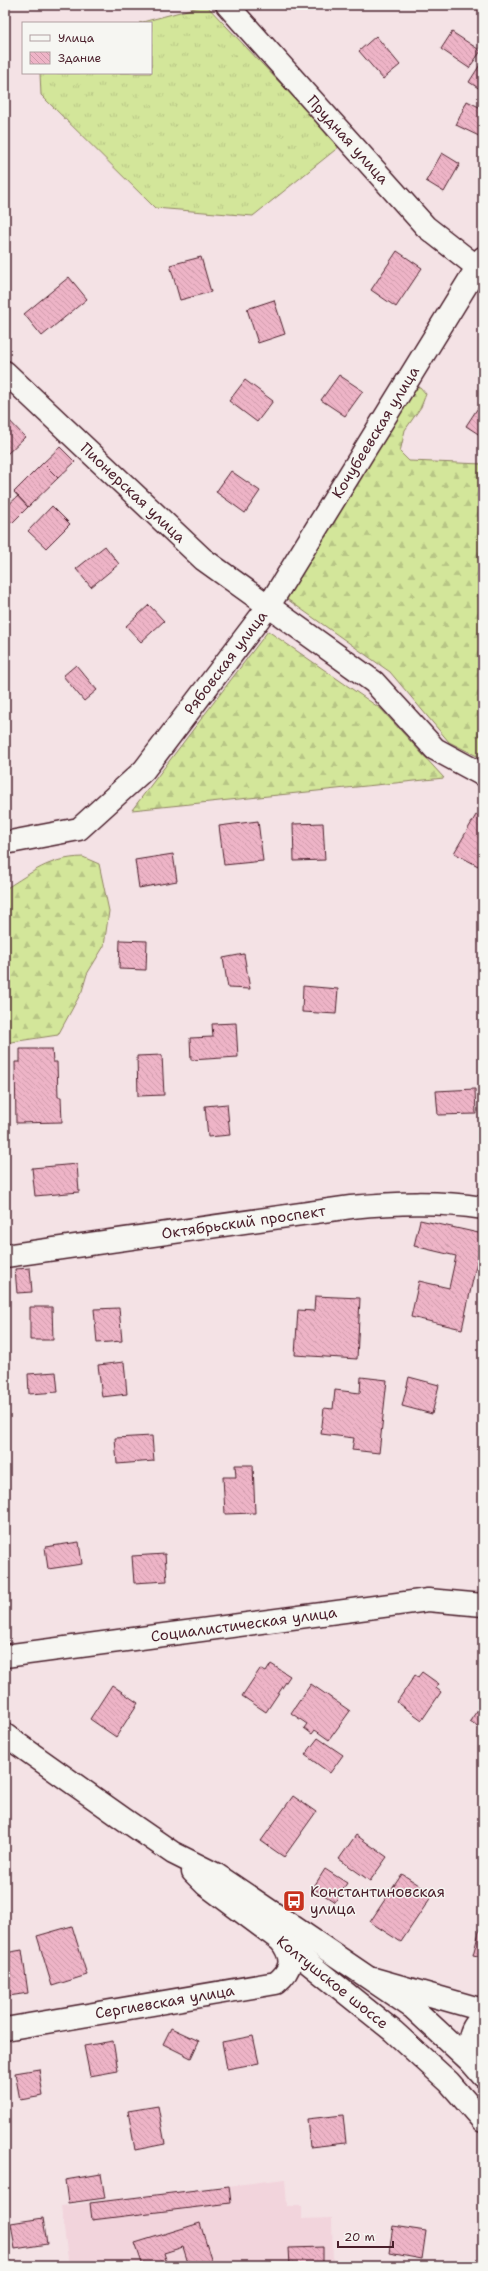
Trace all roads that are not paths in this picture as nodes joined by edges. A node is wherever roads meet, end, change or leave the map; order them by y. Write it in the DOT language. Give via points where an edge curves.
graph roads {
  1 [pos="227,5"];
  2 [pos="480,263"];
  3 [pos="5,372"];
  4 [pos="268,606"];
  5 [pos="483,775"];
  6 [pos="5,843"];
  7 [pos="483,1208"];
  8 [pos="5,1256"];
  9 [pos="483,1605"];
  10 [pos="5,1656"];
  11 [pos="5,1735"];
  12 [pos="174,1853"];
  13 [pos="281,1941"];
  14 [pos="368,1978"];
  15 [pos="483,2010"];
  16 [pos="483,2018"];
  17 [pos="5,2029"];
  18 [pos="477,2069"];
  19 [pos="483,2121"];
  1 -- 2 [label="street, Прудная улица" via="426,227"];
  2 -- 4 [label="street, Кочубеевская улица"];
  3 -- 4 [label="street, Пионерская улица" via="203,559"];
  4 -- 5 [label="street, Рябовская улица" via="374,682 435,749"];
  4 -- 6 [label="street, Рябовская улица" via="144,770 79,829"];
  7 -- 8 [label="street, Октябрьский проспект" via="459,1204 405,1202"];
  9 -- 10 [label="street, Социалистическая улица" via="428,1600"];
  11 -- 12 [label="street, Колтушское шоссе"];
  12 -- 13 [label="street, Колтушское шоссе" via="206,1885"];
  12 -- 14 [label="street, Колтушское шоссе" via="223,1879"];
  13 -- 17 [label="street, Сергиевская улица" via="288,1952 290,1964 285,1975 276,1983"];
  13 -- 19 [label="street, Колтушское шоссе" via="393,2031 449,2082"];
  14 -- 15 [label="street"];
  14 -- 18 [label="street, Колтушское шоссе" via="413,2008"];
  16 -- 18 [label="street" via="471,2032 468,2047"];
}
